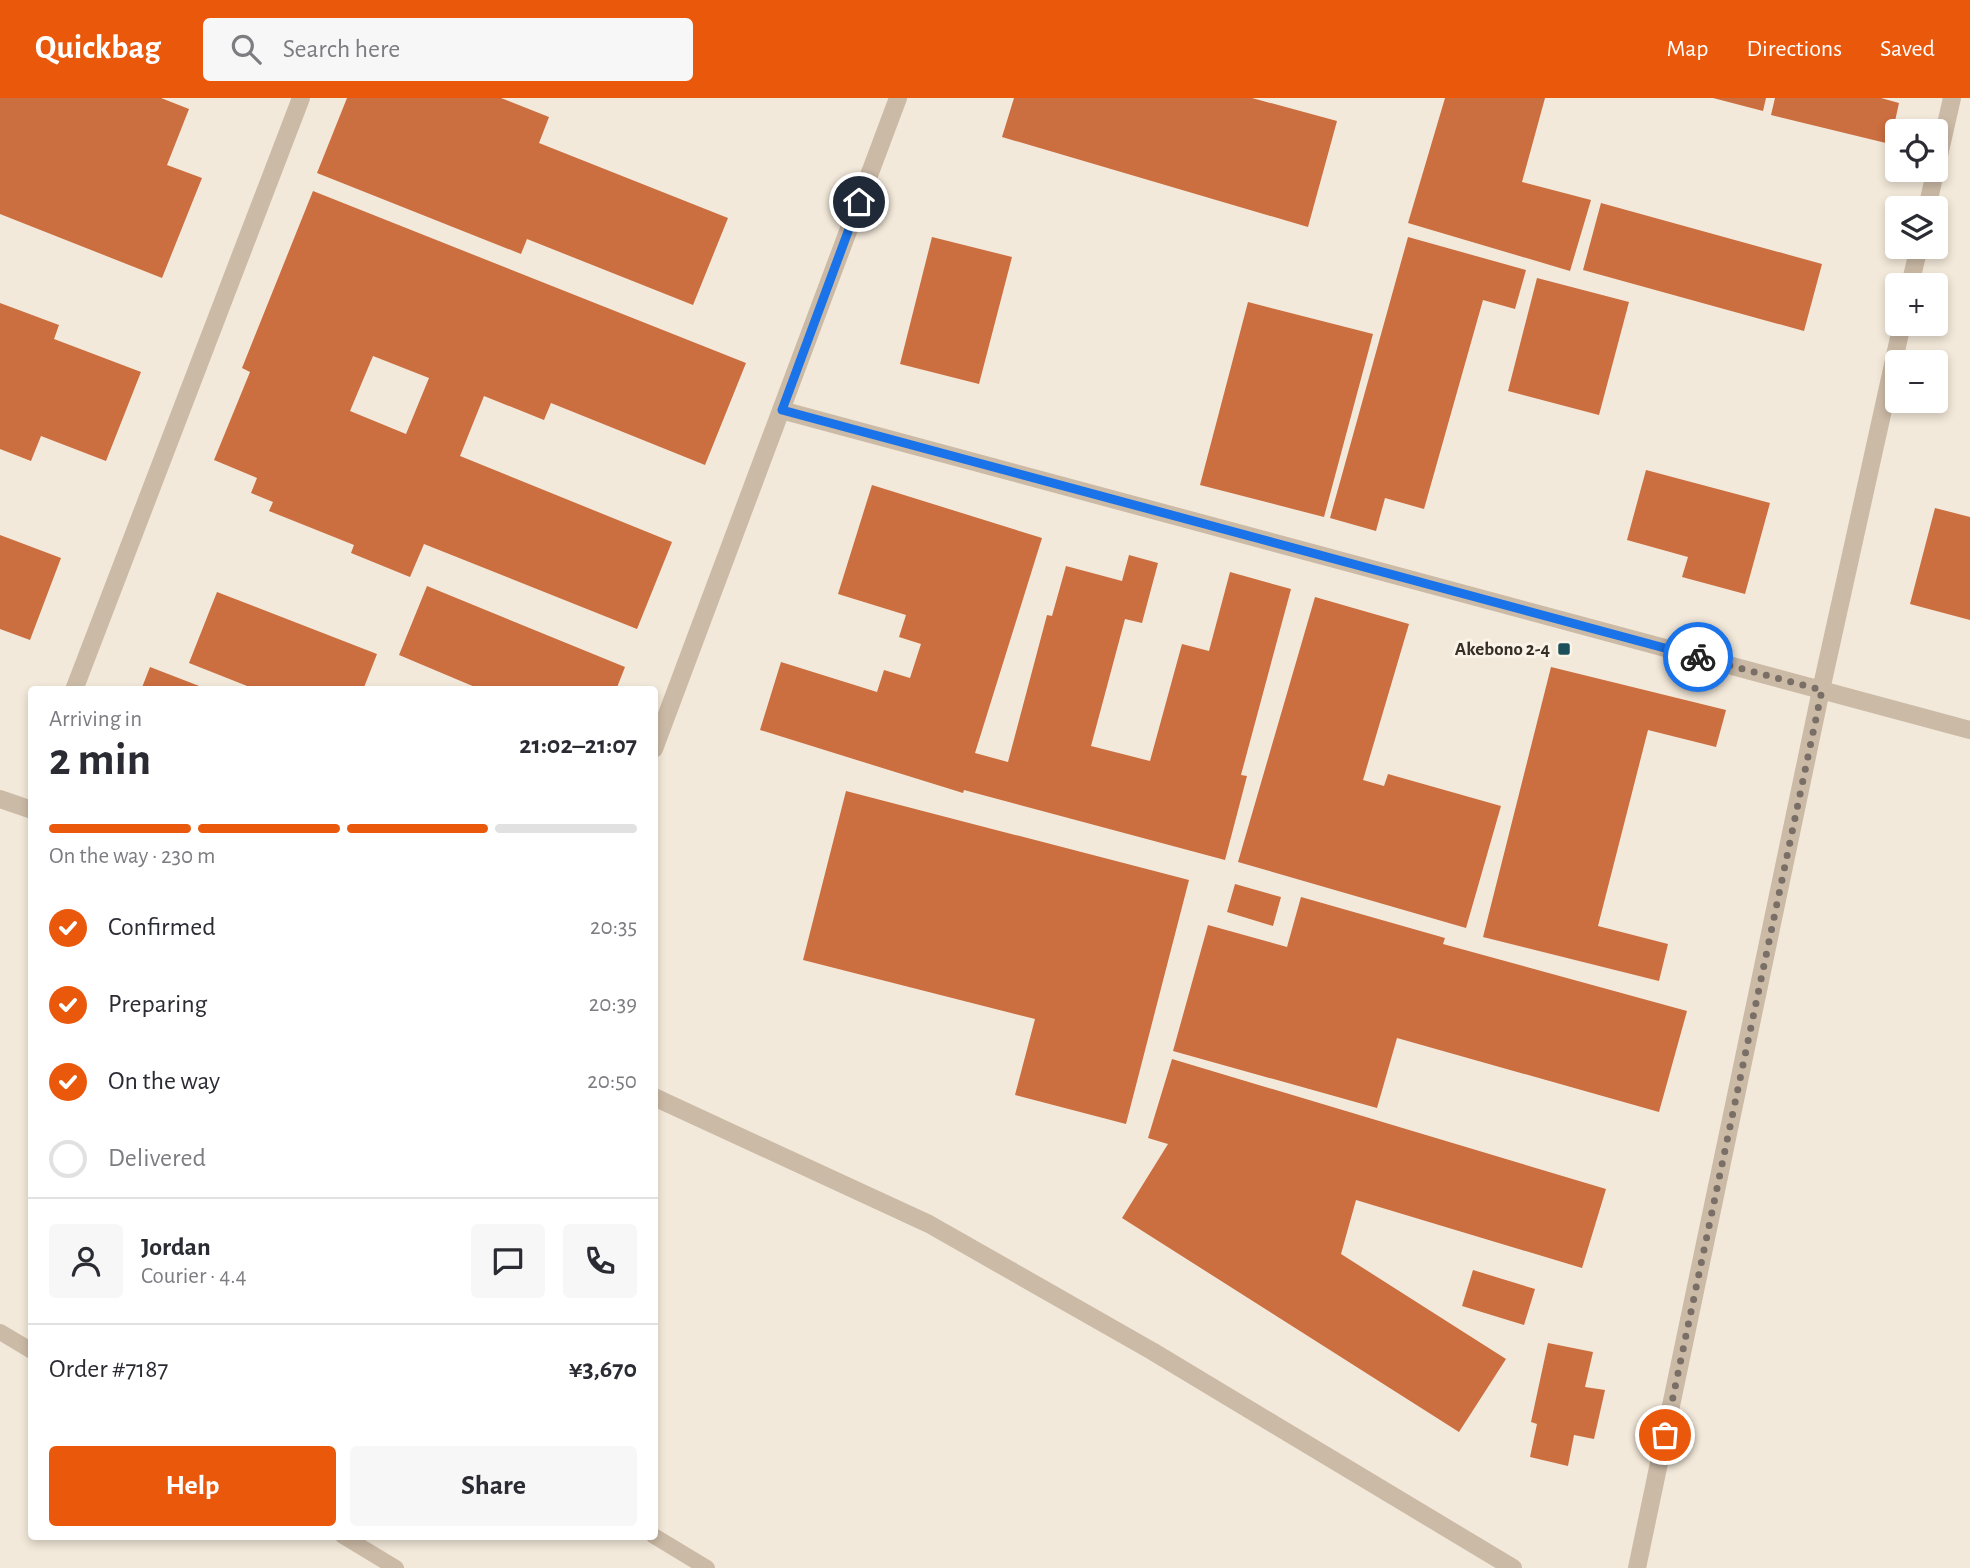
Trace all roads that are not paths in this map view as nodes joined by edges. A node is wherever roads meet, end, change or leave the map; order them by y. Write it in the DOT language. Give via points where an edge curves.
graph roads {
  1 [pos="301,98"];
  2 [pos="898,98"];
  3 [pos="1952,98"];
  4 [pos="1930,196"];
  5 [pos="1899,336"];
  6 [pos="782,410"];
  7 [pos="76,686"];
  8 [pos="1822,690"];
  9 [pos="1970,730"];
  10 [pos="658,738"];
  11 [pos="0,799"];
  12 [pos="28,806"];
  13 [pos="658,1099"];
  14 [pos="0,1332"];
  15 [pos="28,1349"];
  16 [pos="658,1538"];
  17 [pos="350,1540"];
  18 [pos="396,1568"];
  19 [pos="707,1568"];
  20 [pos="1513,1568"];
  21 [pos="1637,1568"];
  1 -- 7 [label="street"];
  2 -- 6 [label="street"];
  3 -- 4 [label="street"];
  5 -- 8 [label="street"];
  6 -- 8 [label="street"];
  6 -- 10 [label="street"];
  8 -- 9 [label="street"];
  8 -- 21 [label="street"];
  11 -- 12 [label="street"];
  13 -- 20 [label="street" via="929,1224 1152,1351"];
  14 -- 15 [label="lane"];
  16 -- 19 [label="lane"];
  17 -- 18 [label="lane"];
}
